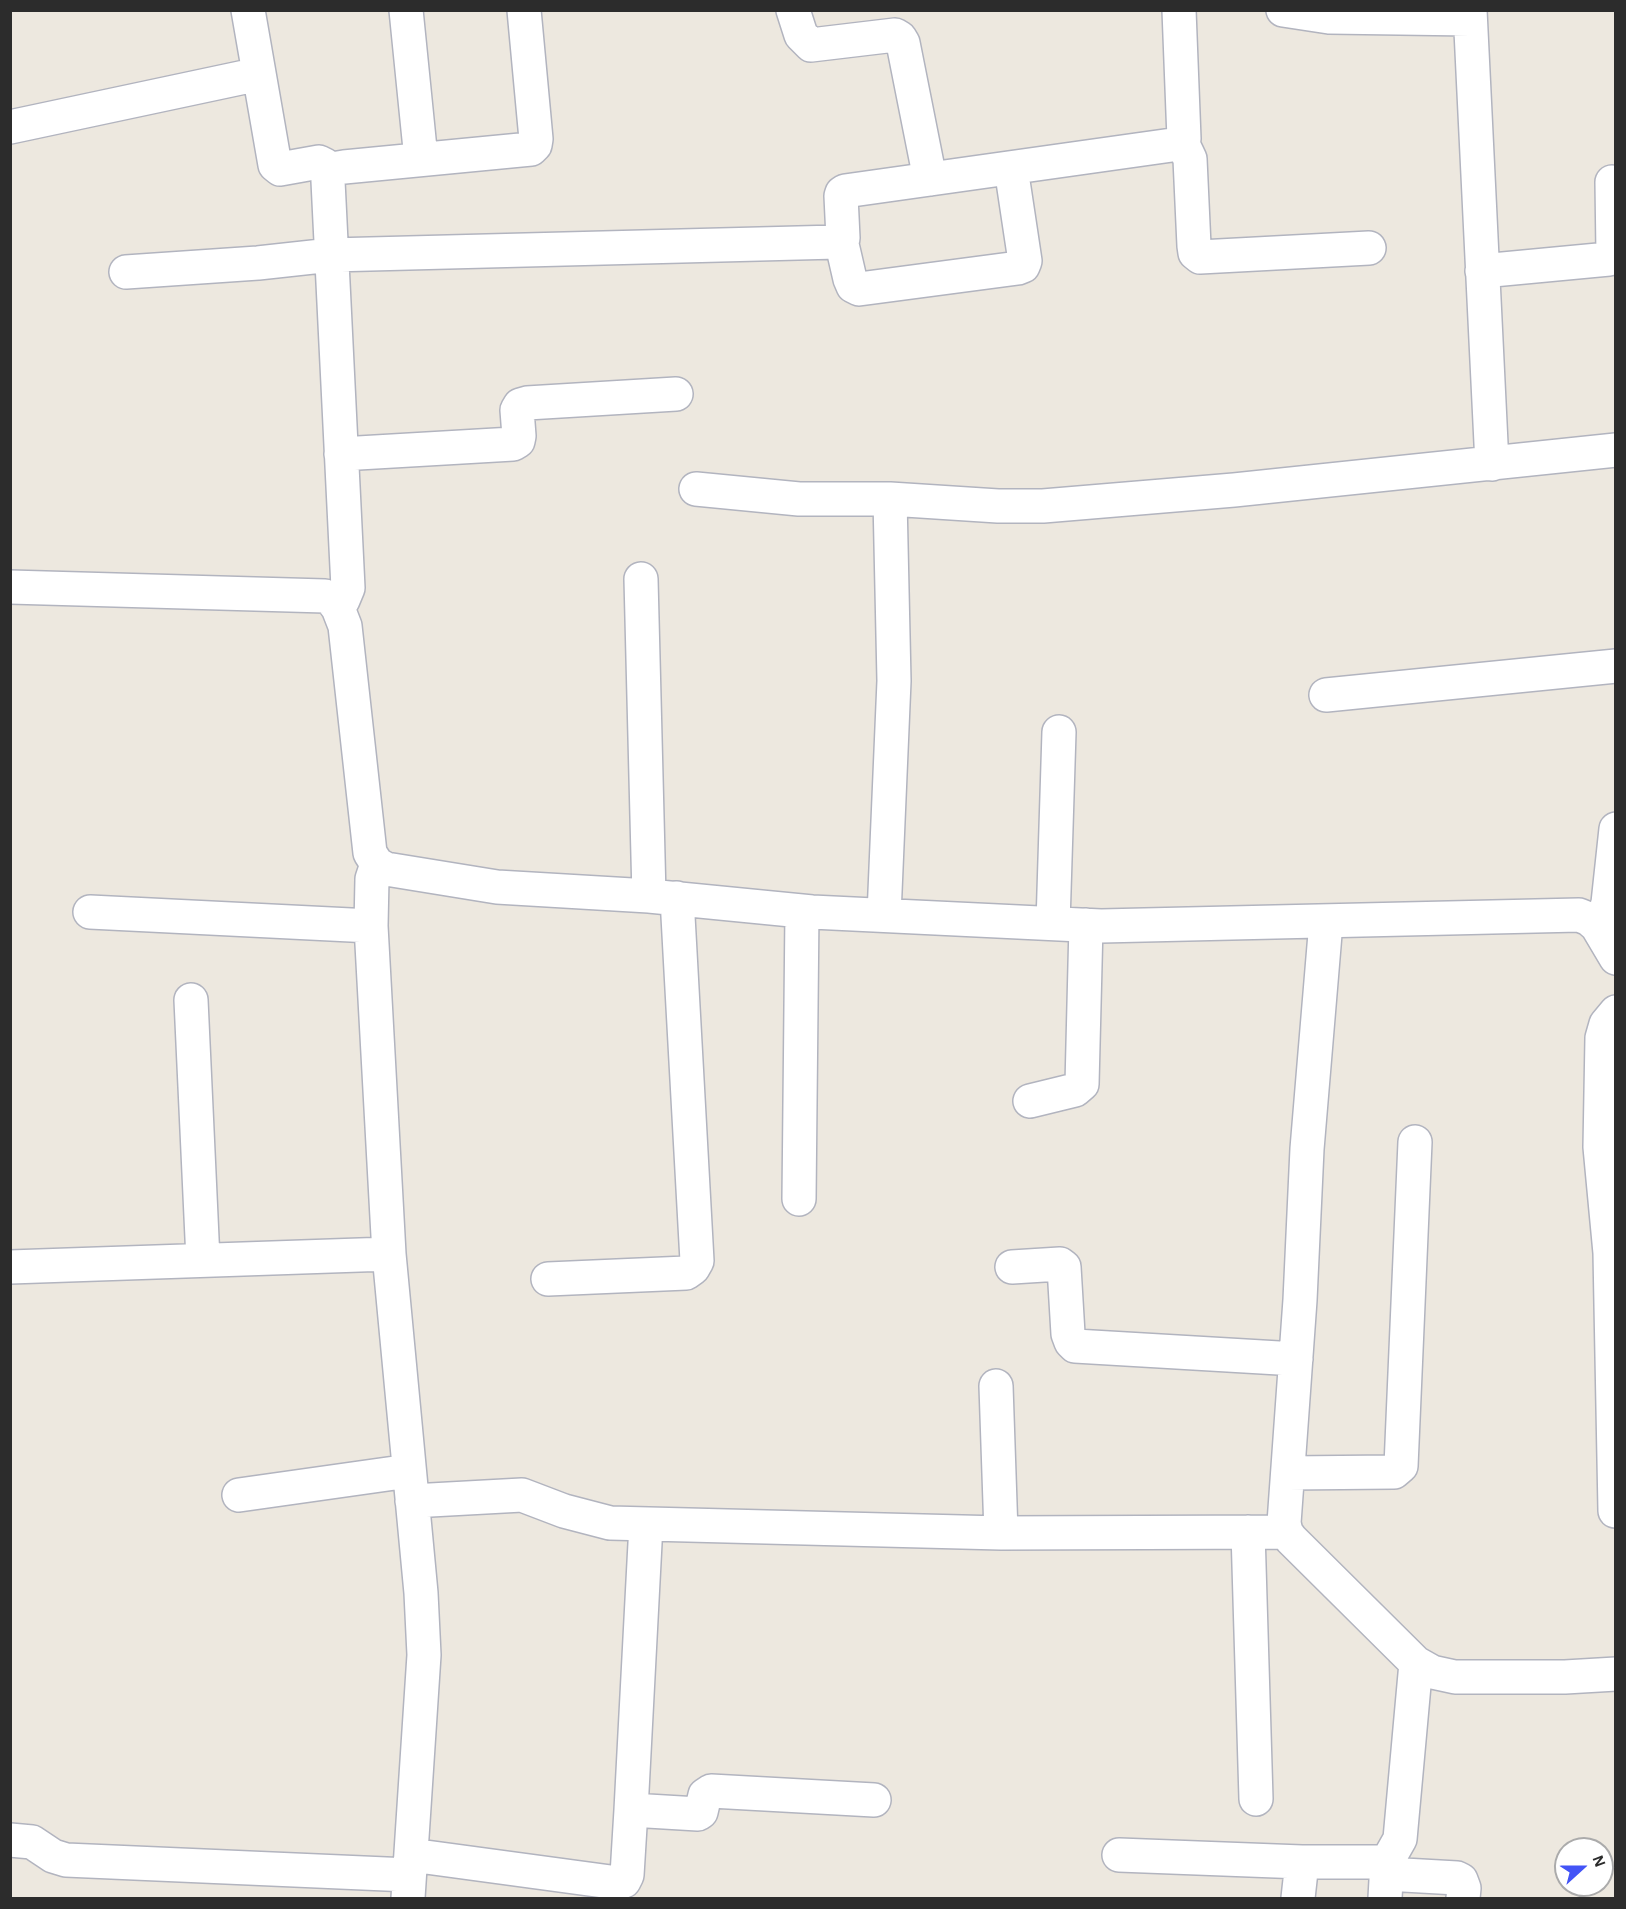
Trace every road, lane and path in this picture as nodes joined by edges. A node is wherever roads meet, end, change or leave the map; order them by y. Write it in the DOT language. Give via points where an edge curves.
graph roads {
  1 [pos="248,10"];
  2 [pos="406,10"];
  3 [pos="524,10"];
  4 [pos="793,10"];
  5 [pos="1179,10"];
  6 [pos="1283,10"];
  7 [pos="1470,15"];
  8 [pos="259,74"];
  9 [pos="10,127"];
  10 [pos="1182,142"];
  11 [pos="421,159"];
  12 [pos="1011,168"];
  13 [pos="331,173"];
  14 [pos="930,179"];
  15 [pos="1612,182"];
  16 [pos="841,240"];
  17 [pos="1370,248"];
  18 [pos="332,255"];
  19 [pos="1482,271"];
  20 [pos="126,272"];
  21 [pos="676,394"];
  22 [pos="1616,450"];
  23 [pos="341,454"];
  24 [pos="1492,464"];
  25 [pos="696,489"];
  26 [pos="890,499"];
  27 [pos="641,579"];
  28 [pos="10,587"];
  29 [pos="338,608"];
  30 [pos="1616,666"];
  31 [pos="1326,695"];
  32 [pos="1059,732"];
  33 [pos="1616,829"];
  34 [pos="377,864"];
  35 [pos="663,897"];
  36 [pos="802,911"];
  37 [pos="90,912"];
  38 [pos="884,915"];
  39 [pos="1326,922"];
  40 [pos="1053,923"];
  41 [pos="1086,925"];
  42 [pos="371,926"];
  43 [pos="1597,926"];
  44 [pos="1616,958"];
  45 [pos="191,1000"];
  46 [pos="1616,1012"];
  47 [pos="1030,1101"];
  48 [pos="1415,1142"];
  49 [pos="799,1199"];
  50 [pos="389,1254"];
  51 [pos="203,1260"];
  52 [pos="1012,1267"];
  53 [pos="10,1268"];
  54 [pos="548,1279"];
  55 [pos="1296,1359"];
  56 [pos="996,1386"];
  57 [pos="1288,1473"];
  58 [pos="411,1486"];
  59 [pos="239,1495"];
  60 [pos="1615,1511"];
  61 [pos="646,1524"];
  62 [pos="1248,1532"];
  63 [pos="1286,1532"];
  64 [pos="1001,1533"];
  65 [pos="1416,1663"];
  66 [pos="1616,1674"];
  67 [pos="1256,1799"];
  68 [pos="874,1800"];
  69 [pos="631,1810"];
  70 [pos="10,1840"];
  71 [pos="1119,1855"];
  72 [pos="1302,1862"];
  73 [pos="409,1876"];
  74 [pos="1386,1878"];
  75 [pos="1298,1899"];
  76 [pos="1463,1899"];
  1 -- 8 [label="street"];
  2 -- 11 [label="street"];
  3 -- 11 [label="street" via="535,144 531,148"];
  4 -- 14 [label="street" via="801,35 811,45 895,35 900,38"];
  5 -- 10 [label="street"];
  6 -- 7 [label="street" via="1329,17"];
  7 -- 19 [label="street"];
  8 -- 9 [label="street"];
  8 -- 13 [label="street" via="275,165 280,169 319,162"];
  10 -- 12 [label="street"];
  10 -- 17 [label="street" via="1190,159 1194,246 1200,258"];
  11 -- 13 [label="street" via="344,167"];
  12 -- 14 [label="street"];
  12 -- 16 [label="street" via="1023,266 859,289 850,279"];
  13 -- 18 [label="street" via="328,181"];
  14 -- 16 [label="street" via="842,193"];
  15 -- 19 [label="street" via="1613,254 1609,259"];
  16 -- 18 [label="street"];
  18 -- 20 [label="street"];
  18 -- 23 [label="street"];
  19 -- 24 [label="street"];
  21 -- 23 [label="street" via="520,405 519,436 513,444"];
  22 -- 24 [label="street"];
  23 -- 29 [label="street" via="348,588"];
  24 -- 26 [label="street" via="1043,506"];
  25 -- 26 [label="street" via="799,499"];
  26 -- 38 [label="street" via="894,681"];
  27 -- 35 [label="street"];
  28 -- 29 [label="street" via="325,596"];
  29 -- 34 [label="street" via="345,626 370,853"];
  30 -- 31 [label="street"];
  32 -- 40 [label="street"];
  33 -- 43 [label="street" via="1608,903"];
  34 -- 35 [label="street" via="386,869 497,887"];
  34 -- 42 [label="street" via="372,879"];
  35 -- 36 [label="street"];
  35 -- 54 [label="street" via="697,1261 686,1273"];
  36 -- 38 [label="street"];
  36 -- 49 [label="street"];
  37 -- 42 [label="street"];
  38 -- 40 [label="street"];
  39 -- 41 [label="street"];
  39 -- 43 [label="street" via="1579,915"];
  39 -- 55 [label="street" via="1307,1149"];
  40 -- 41 [label="street"];
  41 -- 47 [label="street" via="1082,1084 1075,1090"];
  42 -- 50 [label="street"];
  43 -- 44 [label="street"];
  45 -- 51 [label="street"];
  46 -- 60 [label="street" via="1606,1024 1602,1038 1600,1147 1610,1253"];
  48 -- 57 [label="street" via="1401,1466 1394,1472"];
  50 -- 51 [label="street"];
  50 -- 58 [label="street"];
  51 -- 53 [label="street"];
  52 -- 55 [label="street" via="1064,1267 1068,1334 1075,1346"];
  55 -- 57 [label="street"];
  56 -- 64 [label="street"];
  57 -- 63 [label="street"];
  58 -- 59 [label="street"];
  58 -- 61 [label="street" via="522,1495 590,1519"];
  58 -- 73 [label="street" via="424,1655"];
  61 -- 64 [label="street"];
  61 -- 69 [label="street"];
  62 -- 63 [label="street"];
  62 -- 64 [label="street"];
  62 -- 67 [label="street"];
  63 -- 65 [label="street"];
  65 -- 66 [label="street" via="1432,1672 1455,1677"];
  65 -- 74 [label="street" via="1400,1839"];
  68 -- 69 [label="street" via="711,1791 705,1795 698,1814"];
  69 -- 73 [label="street" via="627,1875 618,1884"];
  70 -- 73 [label="street" via="32,1842 66,1860"];
  71 -- 72 [label="street"];
  72 -- 74 [label="street"];
  72 -- 75 [label="street"];
  74 -- 76 [label="street" via="1457,1878 1464,1888"];
}
